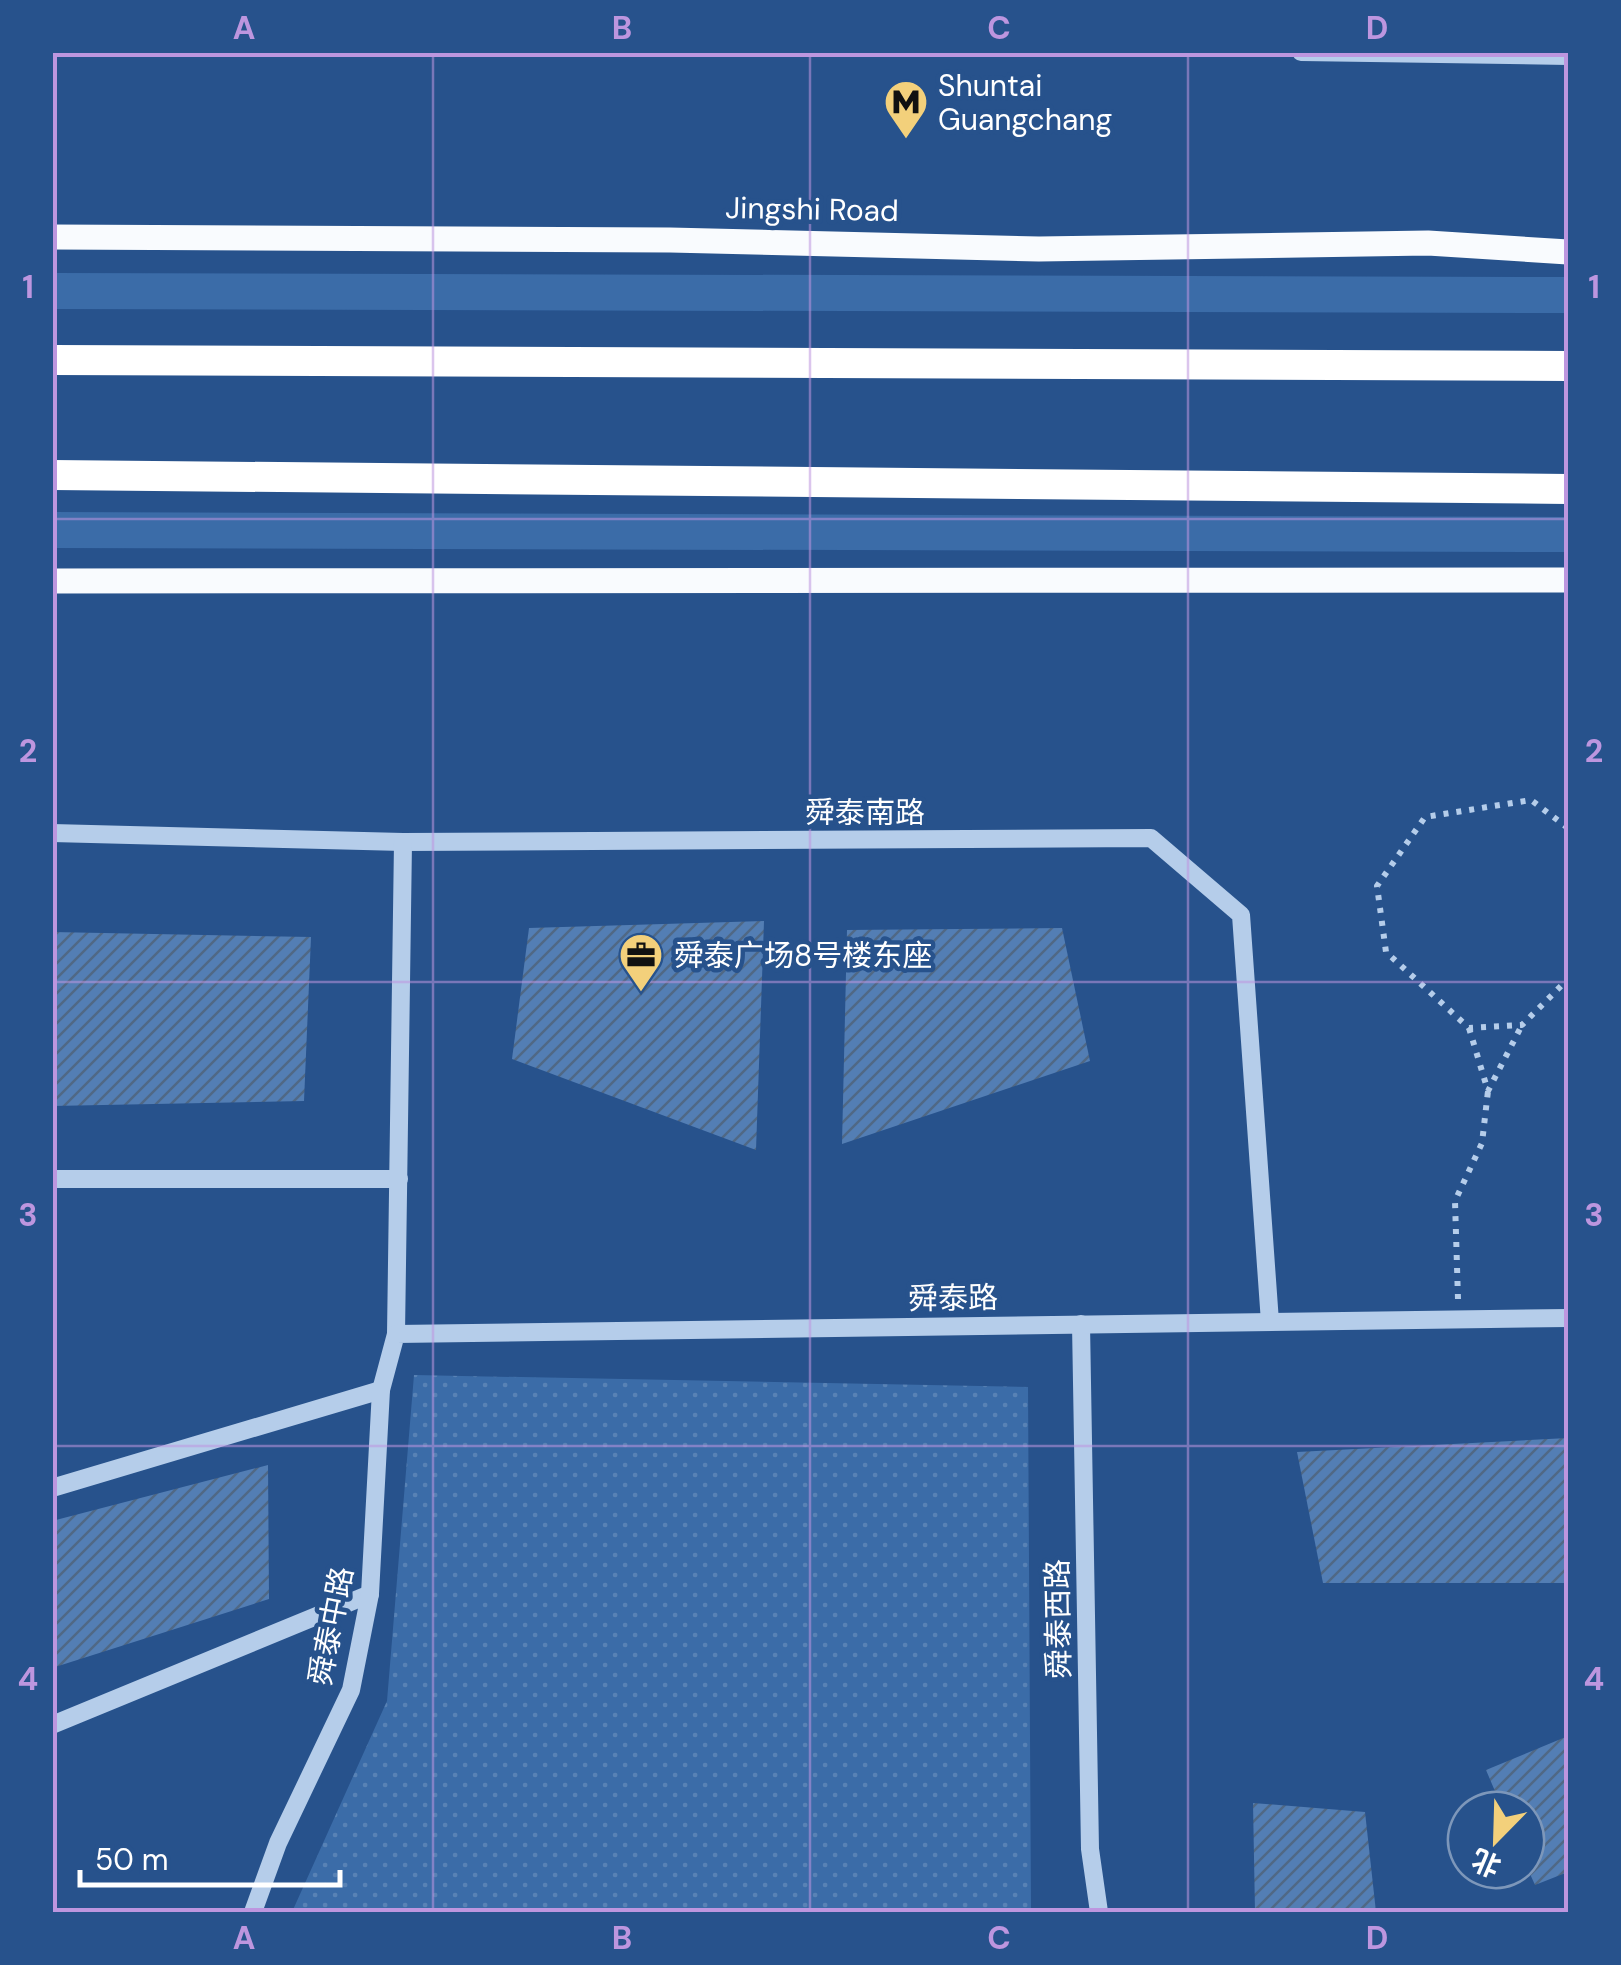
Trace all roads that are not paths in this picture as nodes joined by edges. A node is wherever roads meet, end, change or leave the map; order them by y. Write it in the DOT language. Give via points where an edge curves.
graph roads {
  1 [pos="1301,52"];
  2 [pos="1568,56"];
  3 [pos="52,238"];
  4 [pos="1568,252"];
  5 [pos="52,360"];
  6 [pos="1568,366"];
  7 [pos="52,476"];
  8 [pos="1568,489"];
  9 [pos="1568,580"];
  10 [pos="52,581"];
  11 [pos="52,834"];
  12 [pos="404,842"];
  13 [pos="52,1179"];
  14 [pos="398,1179"];
  15 [pos="1568,1318"];
  16 [pos="1270,1322"];
  17 [pos="1081,1324"];
  18 [pos="396,1334"];
  19 [pos="381,1390"];
  20 [pos="52,1488"];
  21 [pos="370,1594"];
  22 [pos="52,1725"];
  23 [pos="253,1912"];
  24 [pos="1099,1912"];
  1 -- 2 [label="street"];
  3 -- 4 [label="main road, Jingshi Road" via="1039,249 1410,243"];
  5 -- 6 [label="highway"];
  7 -- 8 [label="highway"];
  9 -- 10 [label="main road"];
  11 -- 12 [label="street, 舜泰南路"];
  12 -- 14 [label="street"];
  12 -- 16 [label="street, 舜泰南路" via="1152,838 1241,915"];
  13 -- 14 [label="street"];
  14 -- 18 [label="street"];
  15 -- 16 [label="street, 舜泰路"];
  16 -- 17 [label="street, 舜泰路"];
  17 -- 18 [label="street, 舜泰路"];
  17 -- 24 [label="street, 舜泰西路" via="1090,1850"];
  18 -- 19 [label="street"];
  19 -- 20 [label="street"];
  19 -- 21 [label="street, 舜泰中路"];
  21 -- 22 [label="street"];
  21 -- 23 [label="street, 舜泰中路" via="351,1690 278,1842"];
}
